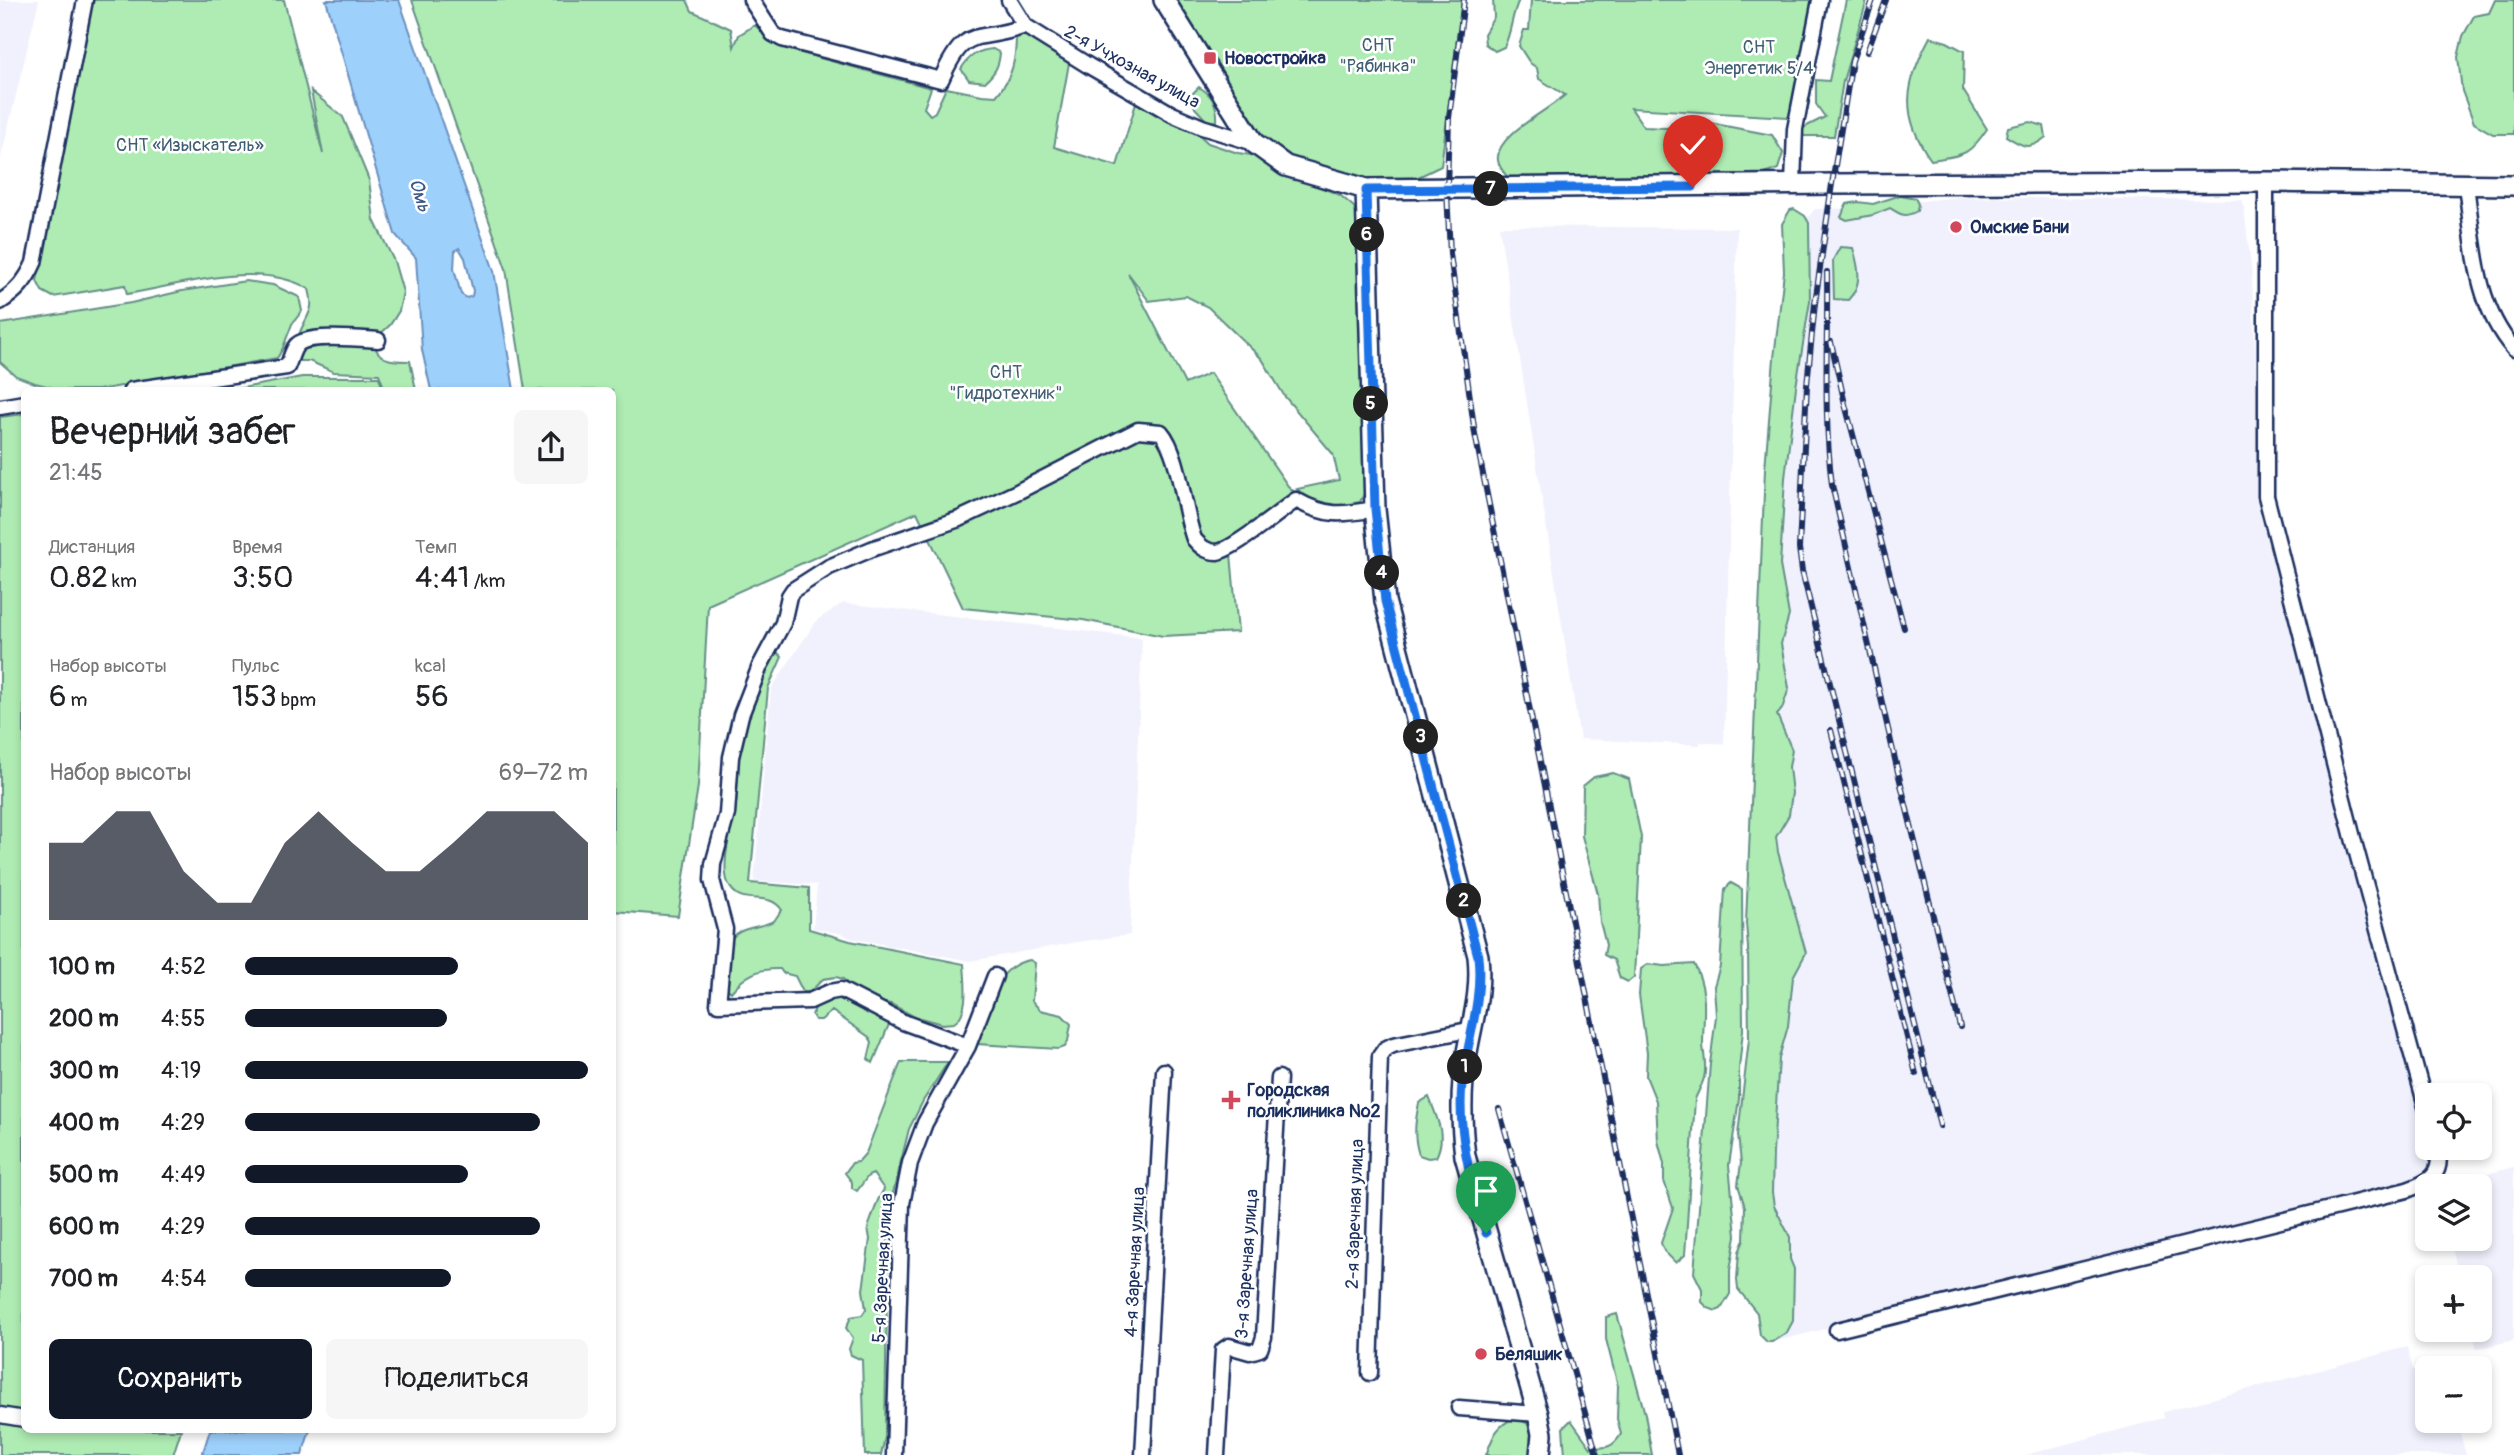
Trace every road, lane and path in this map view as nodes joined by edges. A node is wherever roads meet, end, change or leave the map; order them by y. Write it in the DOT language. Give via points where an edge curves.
graph roads {
  1 [pos="85,0"];
  2 [pos="751,0"];
  3 [pos="1009,0"];
  4 [pos="1164,0"];
  5 [pos="1820,0"];
  6 [pos="1025,26"];
  7 [pos="1254,143"];
  8 [pos="2266,182"];
  9 [pos="1793,185"];
  10 [pos="2466,185"];
  11 [pos="2514,185"];
  12 [pos="1366,190"];
  13 [pos="0,302"];
  14 [pos="378,340"];
  15 [pos="2514,349"];
  16 [pos="151,387"];
  17 [pos="21,404"];
  18 [pos="0,407"];
  19 [pos="1375,509"];
  20 [pos="995,976"];
  21 [pos="1473,1029"];
  22 [pos="968,1046"];
  23 [pos="1164,1071"];
  24 [pos="1279,1078"];
  25 [pos="2420,1083"];
  26 [pos="2440,1160"];
  27 [pos="1837,1330"];
  28 [pos="1370,1373"];
  29 [pos="1459,1408"];
  30 [pos="1538,1414"];
  31 [pos="0,1415"];
  32 [pos="21,1418"];
  33 [pos="894,1455"];
  34 [pos="1143,1455"];
  35 [pos="1217,1455"];
  36 [pos="1540,1455"];
  1 -- 13 [label="street" via="34,263 28,278"];
  2 -- 6 [label="street" via="773,34 782,39 941,80 961,44"];
  3 -- 6 [label="street, 2-я Учхозная улица"];
  4 -- 7 [label="street"];
  5 -- 9 [label="street" via="1795,129"];
  6 -- 7 [label="street, 2-я Учхозная улица" via="1172,114"];
  7 -- 12 [label="street" via="1286,166"];
  8 -- 9 [label="street"];
  8 -- 10 [label="street"];
  8 -- 25 [label="street" via="2266,496"];
  9 -- 12 [label="street"];
  10 -- 11 [label="street"];
  10 -- 15 [label="street" via="2487,308"];
  12 -- 19 [label="street"];
  14 -- 16 [label="street" via="302,341 288,367"];
  17 -- 18 [label="street"];
  19 -- 21 [label="street" via="1385,601 1478,956 1479,1000"];
  19 -- 22 [label="street" via="1324,513 1296,500 1231,546 1215,552 1201,547 1194,538 1166,438 1161,432 1138,430 959,519 829,567 793,590 783,624 741,715 731,757 727,814 712,880 725,929 718,1004 810,1001 841,990 903,1022"];
  20 -- 22 [label="street, 5-я Заречная улица"];
  21 -- 28 [label="street, 2-я Заречная улица" via="1393,1045 1380,1056"];
  21 -- 30 [label="street" via="1462,1096 1465,1156"];
  22 -- 33 [label="street, 5-я Заречная улица" via="925,1123 910,1163 902,1204"];
  23 -- 34 [label="street, 4-я Заречная улица"];
  24 -- 35 [label="street, 3-я Заречная улица" via="1264,1337 1255,1351 1229,1346 1223,1350"];
  26 -- 27 [label="street" via="2437,1174 2407,1190"];
  29 -- 30 [label="street"];
  30 -- 36 [label="street"];
  31 -- 32 [label="street"];
}
